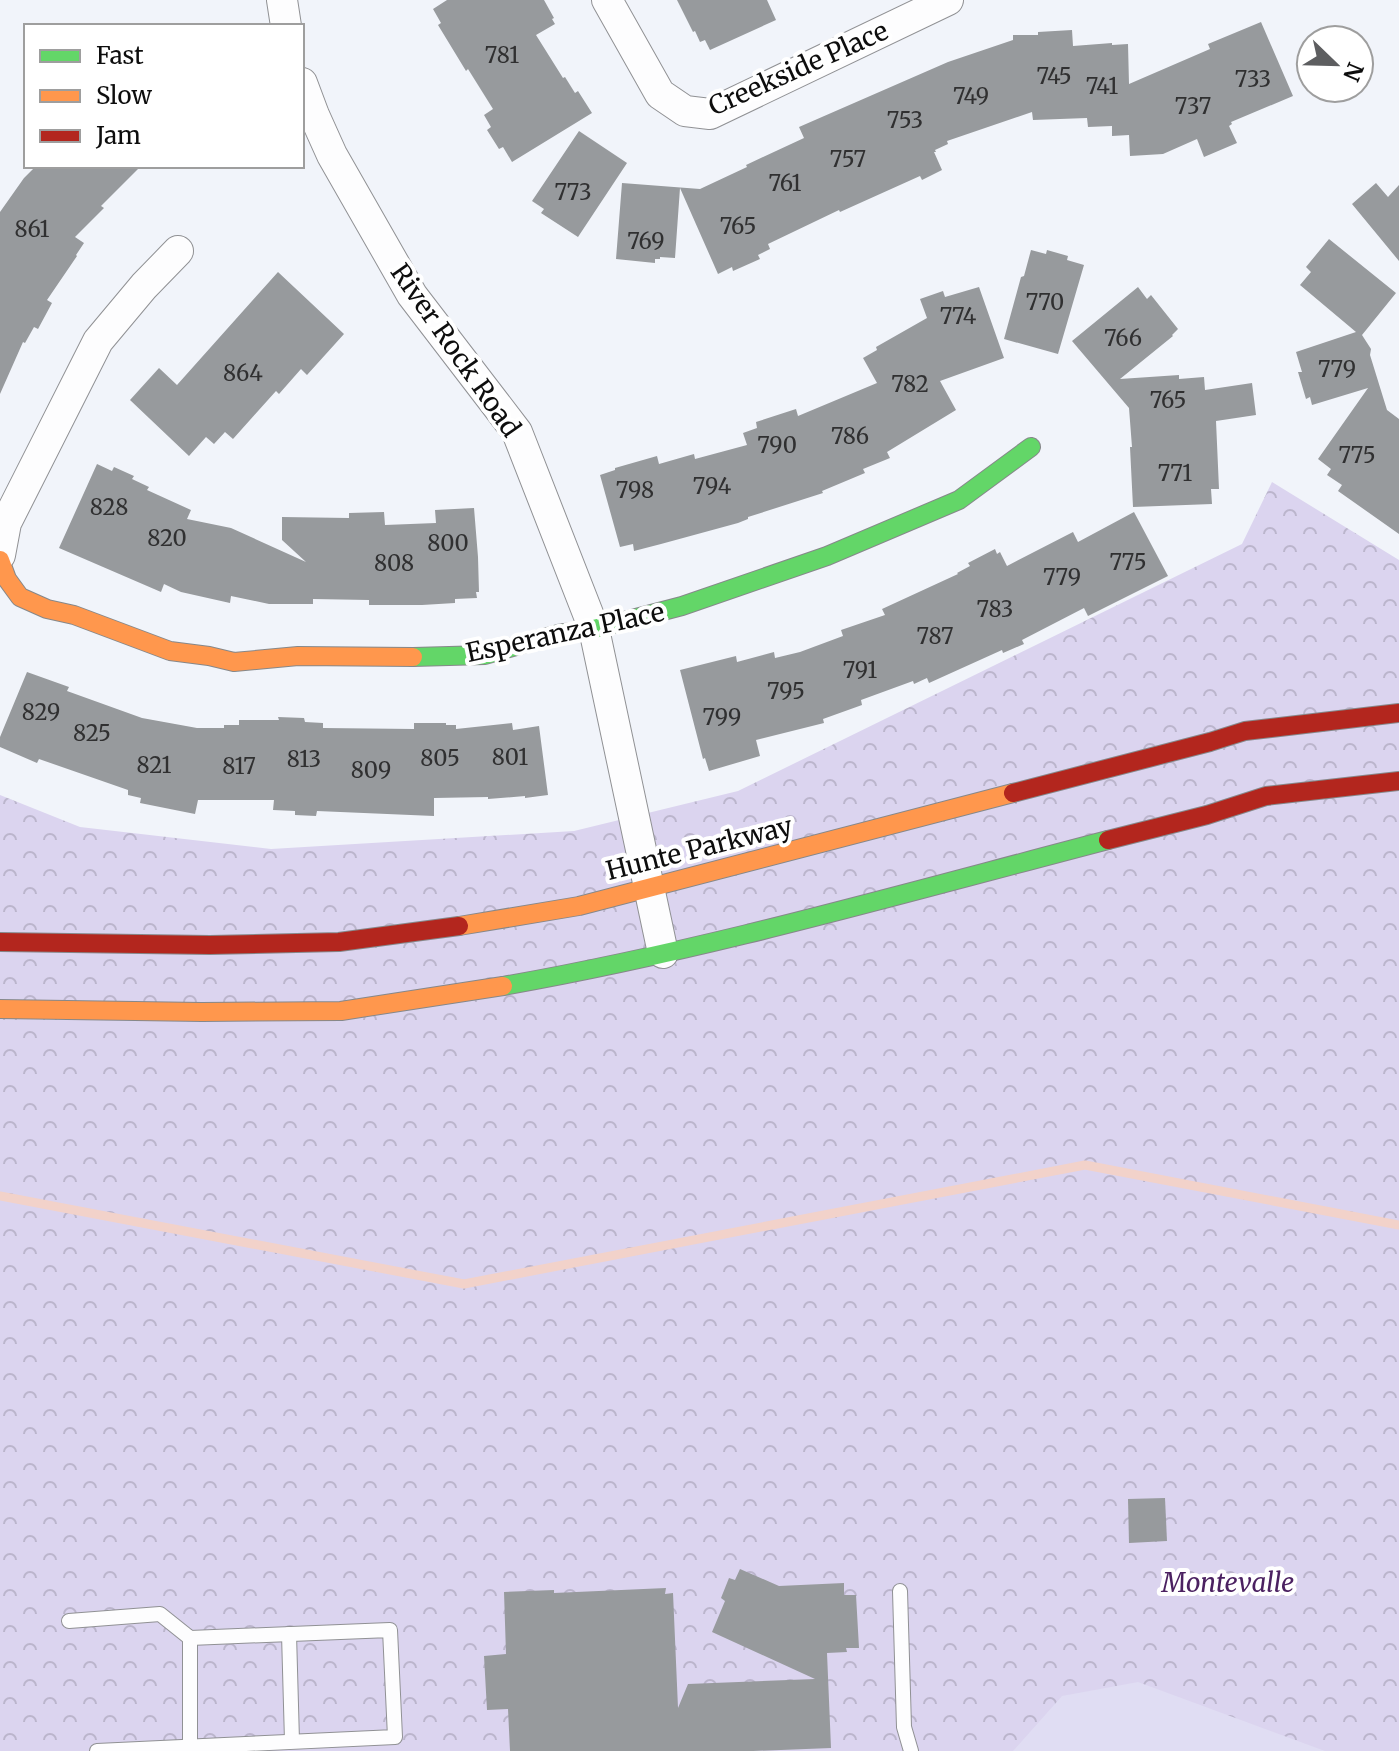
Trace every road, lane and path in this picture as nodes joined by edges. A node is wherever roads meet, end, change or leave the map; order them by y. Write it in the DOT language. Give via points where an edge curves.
graph roads {
  1 [pos="282,0"];
  2 [pos="607,0"];
  3 [pos="948,0"];
  4 [pos="286,24"];
  5 [pos="304,88"];
  6 [pos="178,251"];
  7 [pos="1031,447"];
  8 [pos="0,558"];
  9 [pos="594,629"];
  10 [pos="1399,713"];
  11 [pos="1399,781"];
  12 [pos="649,888"];
  13 [pos="0,942"];
  14 [pos="663,953"];
  15 [pos="0,1009"];
  16 [pos="900,1591"];
  17 [pos="69,1621"];
  18 [pos="289,1634"];
  19 [pos="190,1638"];
  20 [pos="292,1741"];
  21 [pos="395,1744"];
  22 [pos="190,1746"];
  23 [pos="97,1751"];
  24 [pos="911,1751"];
  1 -- 4 [label="street"];
  2 -- 3 [label="street, Creekside Place" via="660,94 685,111 710,114"];
  5 -- 9 [label="street, River Rock Road" via="332,155 412,295 517,432"];
  6 -- 8 [label="street, Esperanza Place" via="98,341 6,523"];
  7 -- 9 [label="main road, Esperanza Place" via="959,500 827,556 682,606"];
  8 -- 9 [label="main road, Esperanza Place" via="20,597 170,651 234,662 298,656 485,655"];
  9 -- 12 [label="street, River Rock Road"];
  10 -- 12 [label="main road, Hunte Parkway" via="1245,731"];
  11 -- 14 [label="main road" via="1266,796"];
  12 -- 13 [label="main road, Hunte Parkway" via="579,906 339,942"];
  12 -- 14 [label="street, River Rock Road"];
  14 -- 15 [label="main road" via="557,977 341,1011"];
  16 -- 24 [label="lane" via="904,1727"];
  17 -- 19 [label="lane" via="160,1614"];
  18 -- 19 [label="lane"];
  18 -- 20 [label="lane"];
  18 -- 21 [label="lane" via="390,1630"];
  19 -- 22 [label="lane"];
  20 -- 21 [label="lane"];
  20 -- 22 [label="lane"];
  22 -- 23 [label="lane"];
}
